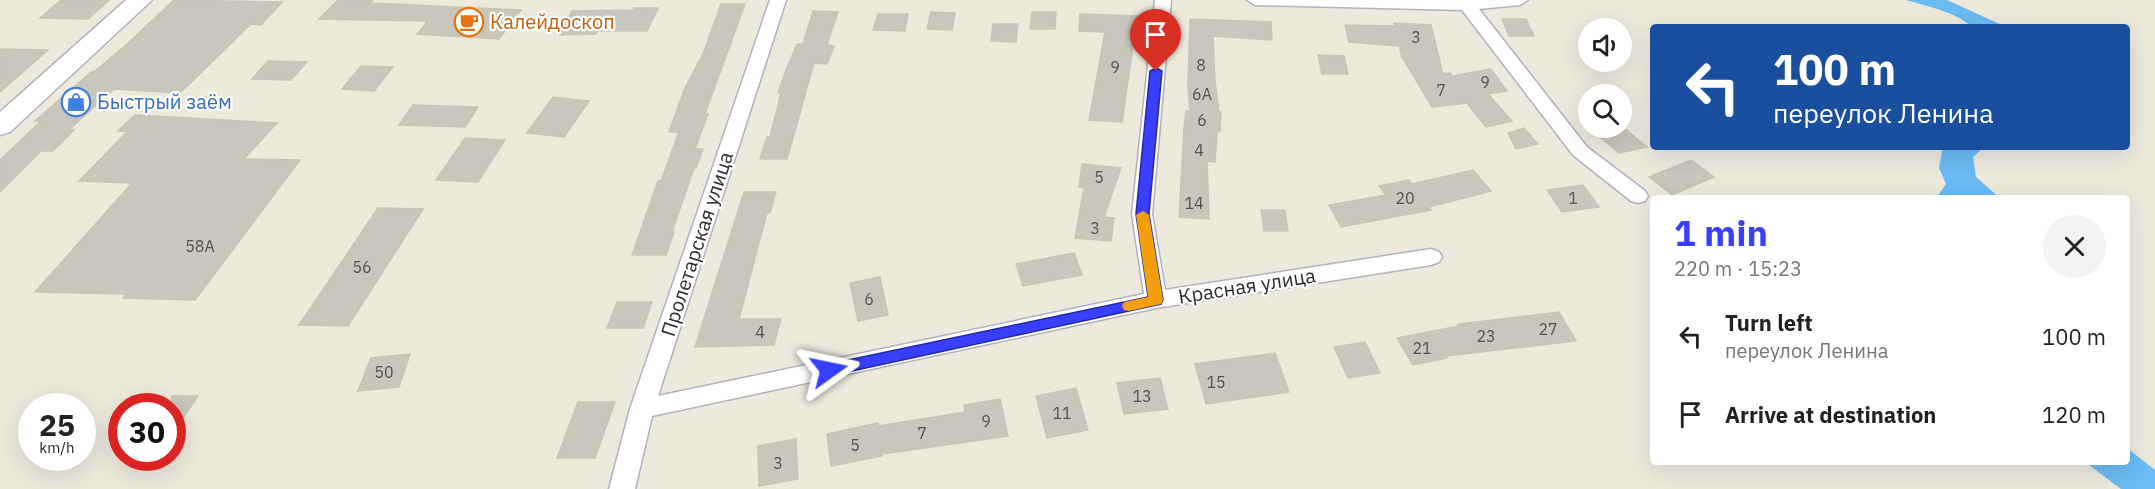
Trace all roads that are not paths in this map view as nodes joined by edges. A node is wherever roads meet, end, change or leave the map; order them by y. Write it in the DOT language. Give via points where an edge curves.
graph roads {
  1 [pos="140,0"];
  2 [pos="778,0"];
  3 [pos="1163,0"];
  4 [pos="1255,0"];
  5 [pos="1516,1"];
  6 [pos="1467,5"];
  7 [pos="0,126"];
  8 [pos="1638,196"];
  9 [pos="1431,257"];
  10 [pos="1156,300"];
  11 [pos="642,409"];
  12 [pos="622,489"];
  1 -- 7 [label="main road"];
  2 -- 11 [label="street, Пролетарская улица"];
  3 -- 10 [label="street" via="1142,214"];
  4 -- 6 [label="street"];
  5 -- 6 [label="street"];
  6 -- 8 [label="street" via="1580,151"];
  9 -- 10 [label="street, Красная улица"];
  10 -- 11 [label="street, Красная улица"];
  11 -- 12 [label="street, Пролетарская улица"];
}
